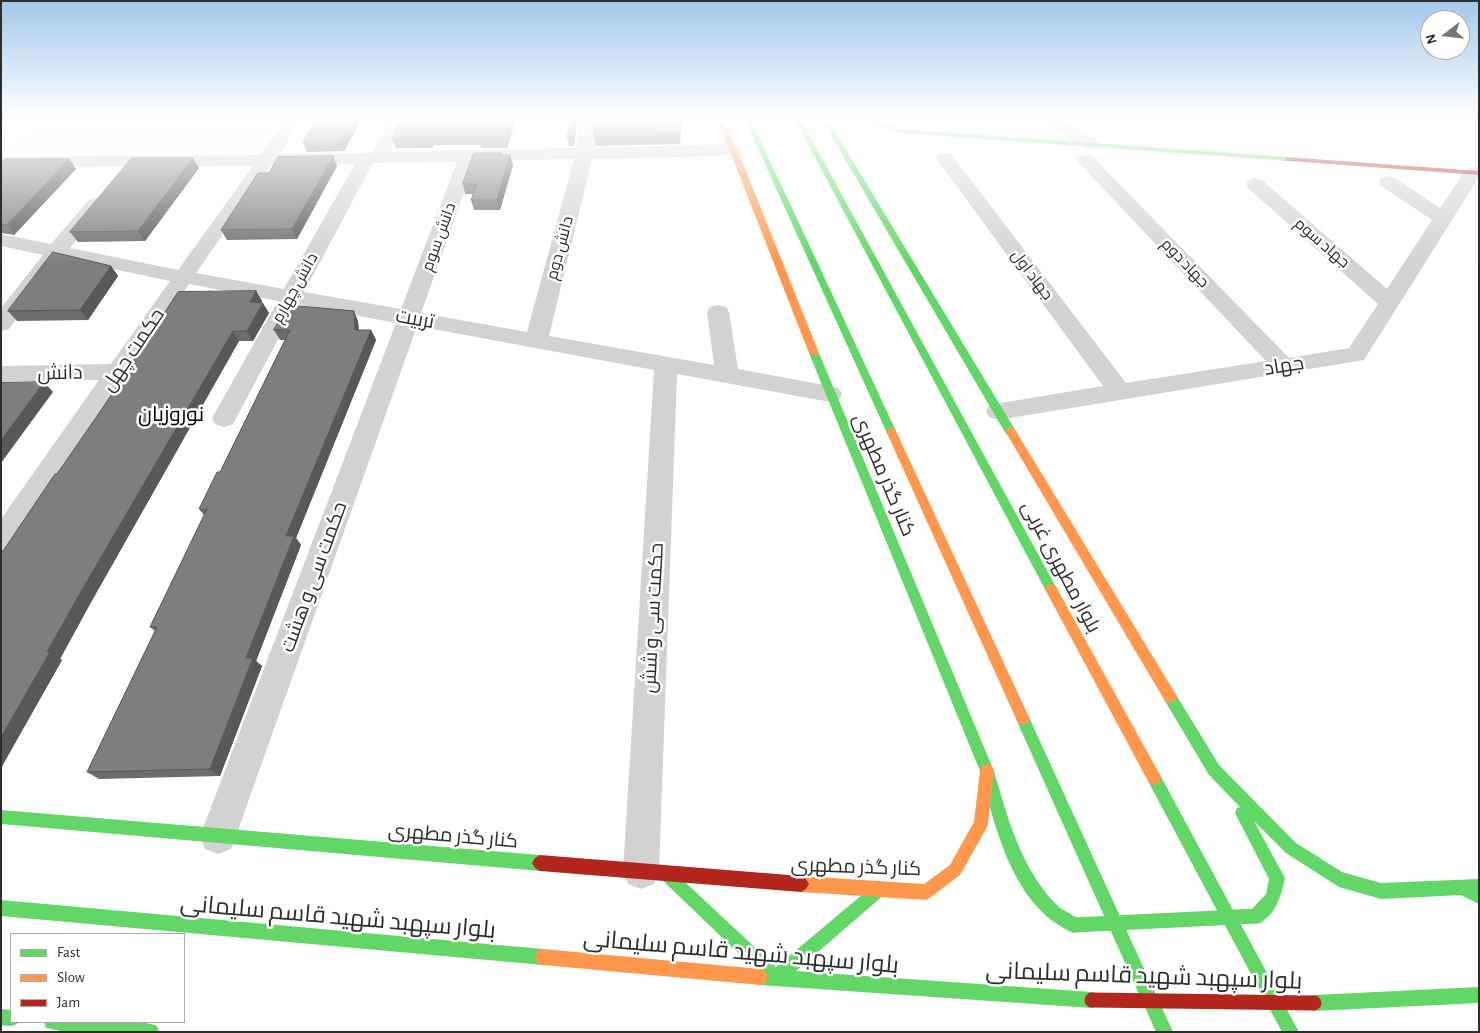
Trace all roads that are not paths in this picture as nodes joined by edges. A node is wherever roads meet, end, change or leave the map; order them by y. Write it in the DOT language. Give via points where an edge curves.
graph roads {
  1 [pos="126,168"];
  2 [pos="260,168"];
  3 [pos="367,168"];
  4 [pos="464,168"];
  5 [pos="580,168"];
  6 [pos="741,168"];
  7 [pos="772,168"];
  8 [pos="824,168"];
  9 [pos="855,168"];
  10 [pos="953,168"];
  11 [pos="1104,168"];
  12 [pos="1420,168"];
  13 [pos="1477,171"];
  14 [pos="120,176"];
  15 [pos="1388,182"];
  16 [pos="1255,184"];
  17 [pos="107,191"];
  18 [pos="1442,218"];
  19 [pos="1,240"];
  20 [pos="56,251"];
  21 [pos="183,277"];
  22 [pos="290,297"];
  23 [pos="1389,302"];
  24 [pos="718,312"];
  25 [pos="410,318"];
  26 [pos="1,324"];
  27 [pos="536,341"];
  28 [pos="666,365"];
  29 [pos="1284,366"];
  30 [pos="118,372"];
  31 [pos="1,374"];
  32 [pos="727,376"];
  33 [pos="1120,392"];
  34 [pos="830,394"];
  35 [pos="998,412"];
  36 [pos="224,418"];
  37 [pos="1,542"];
  38 [pos="1214,770"];
  39 [pos="987,771"];
  40 [pos="1,817"];
  41 [pos="218,836"];
  42 [pos="653,872"];
  43 [pos="1479,887"];
  44 [pos="1462,888"];
  45 [pos="880,889"];
  46 [pos="1479,896"];
  47 [pos="1,908"];
  48 [pos="776,978"];
  49 [pos="1479,995"];
  50 [pos="62,1023"];
  51 [pos="151,1032"];
  52 [pos="1165,1032"];
  53 [pos="1291,1032"];
  1 -- 14 [label="street"];
  2 -- 21 [label="street, حکمت چهل"];
  3 -- 22 [label="street, دانش چهارم"];
  4 -- 25 [label="street, دانش سوم"];
  5 -- 27 [label="street, دانش دوم"];
  6 -- 34 [label="street, کنار گذر مطهری"];
  7 -- 52 [label="street"];
  8 -- 53 [label="street, بلوار مطهری غربی"];
  9 -- 35 [label="street"];
  10 -- 33 [label="street, جهاد اول"];
  11 -- 29 [label="street, جهاد دوم"];
  12 -- 13 [label="street"];
  13 -- 18 [label="street, جهاد"];
  15 -- 18 [label="street"];
  16 -- 23 [label="street, جهاد سوم"];
  17 -- 20 [label="street"];
  18 -- 23 [label="street, جهاد"];
  19 -- 20 [label="street, تربیت"];
  20 -- 21 [label="street, تربیت"];
  20 -- 26 [label="street"];
  21 -- 22 [label="street, تربیت"];
  21 -- 30 [label="street, حکمت چهل"];
  22 -- 25 [label="street, تربیت"];
  22 -- 36 [label="street, دانش چهارم"];
  23 -- 29 [label="street, جهاد" via="1356,355"];
  24 -- 32 [label="street"];
  25 -- 27 [label="street, تربیت"];
  25 -- 41 [label="street, حکمت سی و هشت"];
  27 -- 28 [label="street, تربیت"];
  28 -- 32 [label="street, تربیت"];
  28 -- 42 [label="street, حکمت سی و شش"];
  29 -- 33 [label="street, جهاد"];
  30 -- 31 [label="street, دانش"];
  30 -- 37 [label="street, حکمت چهل"];
  32 -- 34 [label="street, تربیت"];
  33 -- 35 [label="street, جهاد"];
  34 -- 39 [label="street, کنار گذر مطهری"];
  35 -- 38 [label="street"];
  38 -- 39 [label="street, bridge" via="1246,818 1277,878 1273,898 1257,916 1074,925 1050,910 1027,880 1003,822"];
  38 -- 44 [label="street" via="1291,848 1339,879 1381,891"];
  39 -- 45 [label="street, کنار گذر مطهری" via="981,824 954,870 926,892"];
  40 -- 41 [label="street, کنار گذر مطهری"];
  41 -- 42 [label="street, کنار گذر مطهری"];
  42 -- 45 [label="street, کنار گذر مطهری"];
  42 -- 48 [label="street"];
  43 -- 44 [label="street"];
  44 -- 46 [label="street"];
  45 -- 48 [label="street"];
  47 -- 48 [label="street, بلوار سپهبد شهید قاسم سلیمانی"];
  48 -- 49 [label="street, بلوار سپهبد شهید قاسم سلیمانی, bridge" via="1092,1000 1314,1003"];
  50 -- 51 [label="street"];
}
